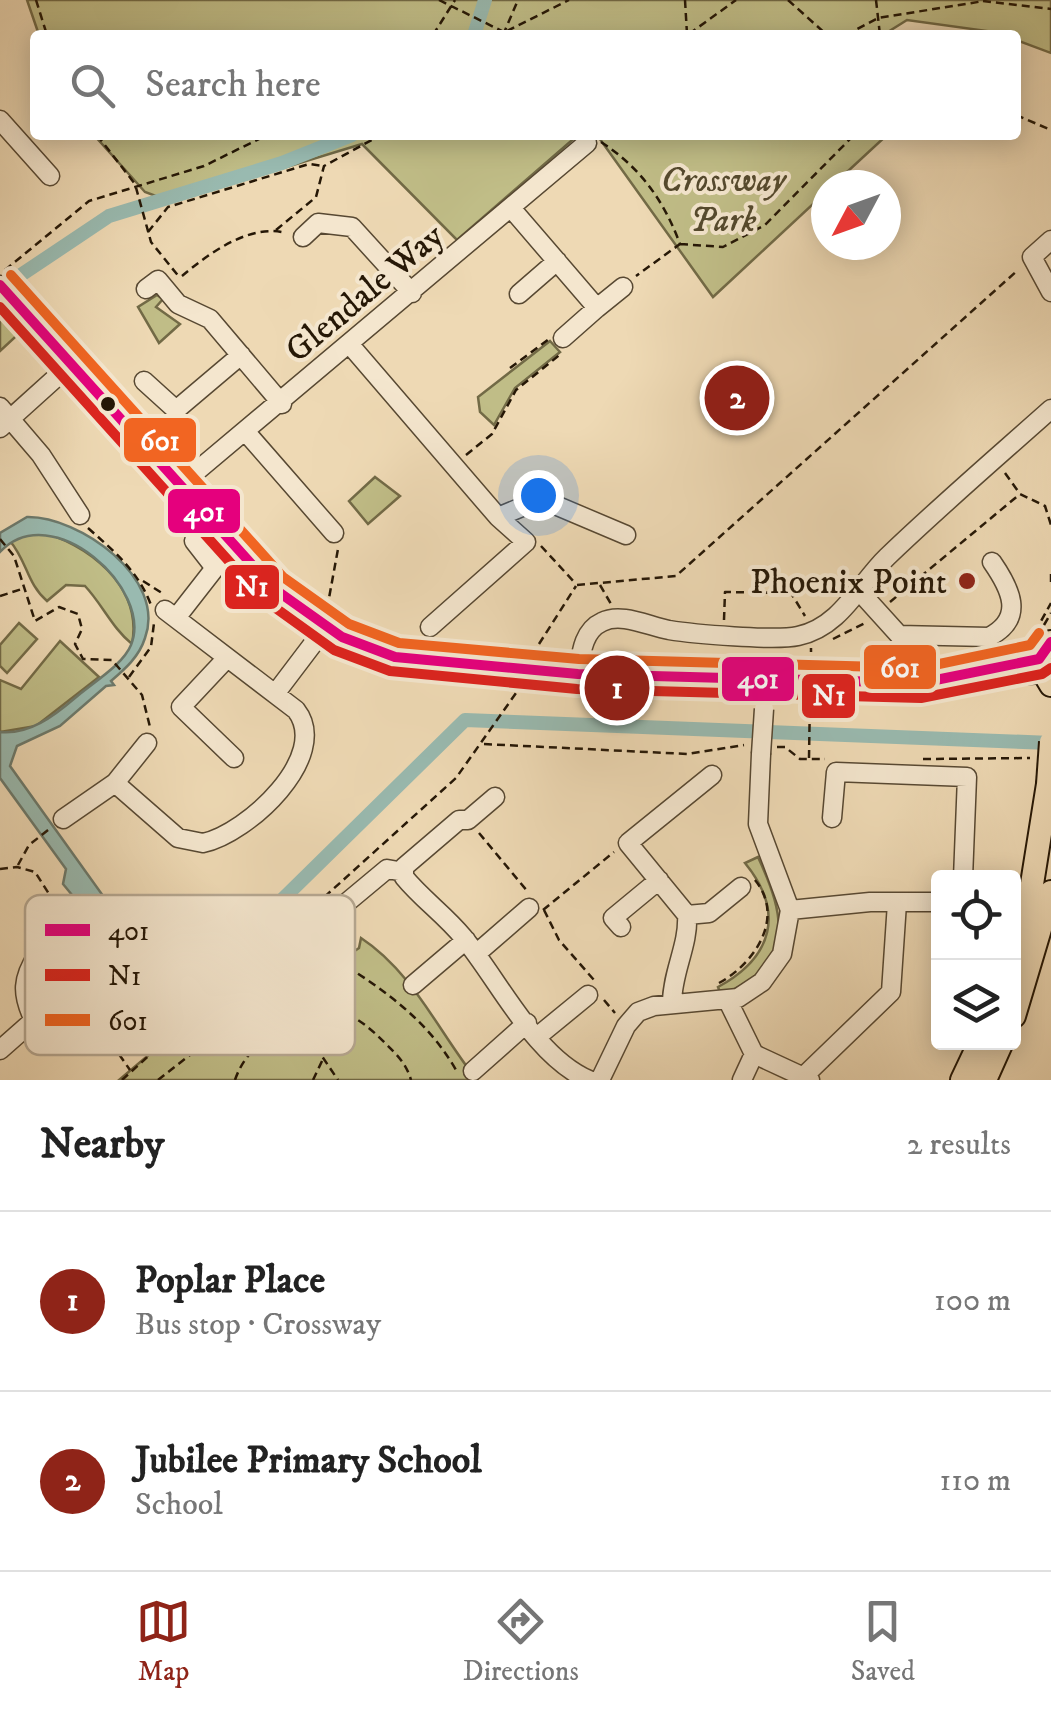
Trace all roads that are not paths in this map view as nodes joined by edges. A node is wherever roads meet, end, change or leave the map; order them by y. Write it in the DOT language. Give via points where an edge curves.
graph roads {
  1 [pos="0,120"];
  2 [pos="590,140"];
  3 [pos="50,176"];
  4 [pos="512,208"];
  5 [pos="302,237"];
  6 [pos="1051,240"];
  7 [pos="557,261"];
  8 [pos="159,279"];
  9 [pos="0,285"];
  10 [pos="623,287"];
  11 [pos="412,292"];
  12 [pos="1051,292"];
  13 [pos="520,294"];
  14 [pos="598,308"];
  15 [pos="563,338"];
  16 [pos="351,346"];
  17 [pos="241,355"];
  18 [pos="71,364"];
  19 [pos="144,382"];
  20 [pos="282,404"];
  21 [pos="1051,409"];
  22 [pos="3,418"];
  23 [pos="245,431"];
  24 [pos="179,486"];
  25 [pos="79,517"];
  26 [pos="498,517"];
  27 [pos="334,533"];
  28 [pos="626,535"];
  29 [pos="194,541"];
  30 [pos="992,562"];
  31 [pos="860,594"];
  32 [pos="326,624"];
  33 [pos="430,628"];
  34 [pos="227,658"];
  35 [pos="1046,665"];
  36 [pos="578,674"];
  37 [pos="763,678"];
  38 [pos="275,694"];
  39 [pos="1051,742"];
  40 [pos="147,743"];
  41 [pos="234,758"];
  42 [pos="712,774"];
  43 [pos="116,783"];
  44 [pos="494,797"];
  45 [pos="832,818"];
  46 [pos="64,819"];
  47 [pos="963,870"];
  48 [pos="404,872"];
  49 [pos="744,879"];
  50 [pos="658,880"];
  51 [pos="355,896"];
  52 [pos="530,902"];
  53 [pos="931,902"];
  54 [pos="1050,902"];
  55 [pos="897,903"];
  56 [pos="790,910"];
  57 [pos="687,915"];
  58 [pos="1021,926"];
  59 [pos="621,927"];
  60 [pos="471,947"];
  61 [pos="413,985"];
  62 [pos="588,994"];
  63 [pos="1021,994"];
  64 [pos="728,1001"];
  65 [pos="672,1004"];
  66 [pos="25,1028"];
  67 [pos="533,1030"];
  68 [pos="0,1050"];
  69 [pos="976,1050"];
  70 [pos="998,1050"];
  71 [pos="754,1054"];
  72 [pos="467,1075"];
  73 [pos="807,1078"];
  74 [pos="589,1080"];
  75 [pos="600,1080"];
  76 [pos="742,1080"];
  77 [pos="962,1080"];
  78 [pos="985,1080"];
  1 -- 3 [label="street"];
  2 -- 4 [label="street, Glendale Way"];
  4 -- 7 [label="street"];
  4 -- 11 [label="street, Glendale Way"];
  5 -- 11 [label="street" via="318,223 352,227"];
  6 -- 12 [label="street" via="1032,257"];
  7 -- 13 [label="street"];
  7 -- 14 [label="street"];
  8 -- 17 [label="street" via="178,304 210,319"];
  9 -- 18 [label="street"];
  10 -- 14 [label="street"];
  11 -- 16 [label="street, Glendale Way"];
  14 -- 15 [label="street"];
  16 -- 20 [label="street, Glendale Way"];
  16 -- 26 [label="street"];
  17 -- 19 [label="street" via="176,410"];
  17 -- 20 [label="street"];
  18 -- 22 [label="street"];
  18 -- 24 [label="street"];
  20 -- 23 [label="street, Glendale Way"];
  21 -- 31 [label="street" via="883,560"];
  22 -- 25 [label="street" via="42,455"];
  23 -- 24 [label="street, Glendale Way"];
  23 -- 27 [label="street"];
  24 -- 32 [label="street" via="273,588"];
  26 -- 28 [label="street" via="541,500"];
  26 -- 33 [label="street" via="526,542"];
  29 -- 34 [label="street" via="215,568 167,607"];
  30 -- 31 [label="street" via="1013,604 1008,620 989,637 899,634"];
  31 -- 36 [label="street" via="810,635 672,630 619,618 592,629"];
  32 -- 36 [label="street" via="396,657"];
  32 -- 38 [label="street"];
  34 -- 38 [label="street"];
  34 -- 41 [label="street" via="180,707"];
  35 -- 37 [label="street" via="921,683"];
  36 -- 37 [label="street"];
  37 -- 56 [label="street, bridge" via="758,824"];
  38 -- 43 [label="street" via="304,722 306,751 267,802 211,842 178,838"];
  39 -- 58 [label="main road, bridge"];
  40 -- 43 [label="street"];
  42 -- 50 [label="street" via="628,843"];
  43 -- 46 [label="street"];
  44 -- 48 [label="street"];
  45 -- 47 [label="street" via="836,772 967,777"];
  48 -- 51 [label="street" via="387,869"];
  48 -- 60 [label="street"];
  49 -- 57 [label="street" via="708,913"];
  50 -- 57 [label="street"];
  50 -- 59 [label="street" via="613,918"];
  52 -- 60 [label="street"];
  53 -- 55 [label="street"];
  54 -- 63 [label="main road"];
  55 -- 56 [label="street"];
  55 -- 73 [label="street" via="891,992"];
  56 -- 64 [label="street" via="788,940 774,968 748,993"];
  57 -- 65 [label="street"];
  60 -- 61 [label="street"];
  60 -- 67 [label="street"];
  62 -- 67 [label="street"];
  64 -- 65 [label="street"];
  64 -- 71 [label="street"];
  65 -- 75 [label="street" via="645,1008 626,1026"];
  66 -- 68 [label="street"];
  67 -- 72 [label="street"];
  67 -- 74 [label="street" via="565,1070"];
  69 -- 77 [label="main road"];
  70 -- 78 [label="main road"];
  71 -- 73 [label="street"];
  71 -- 76 [label="street"];
}
